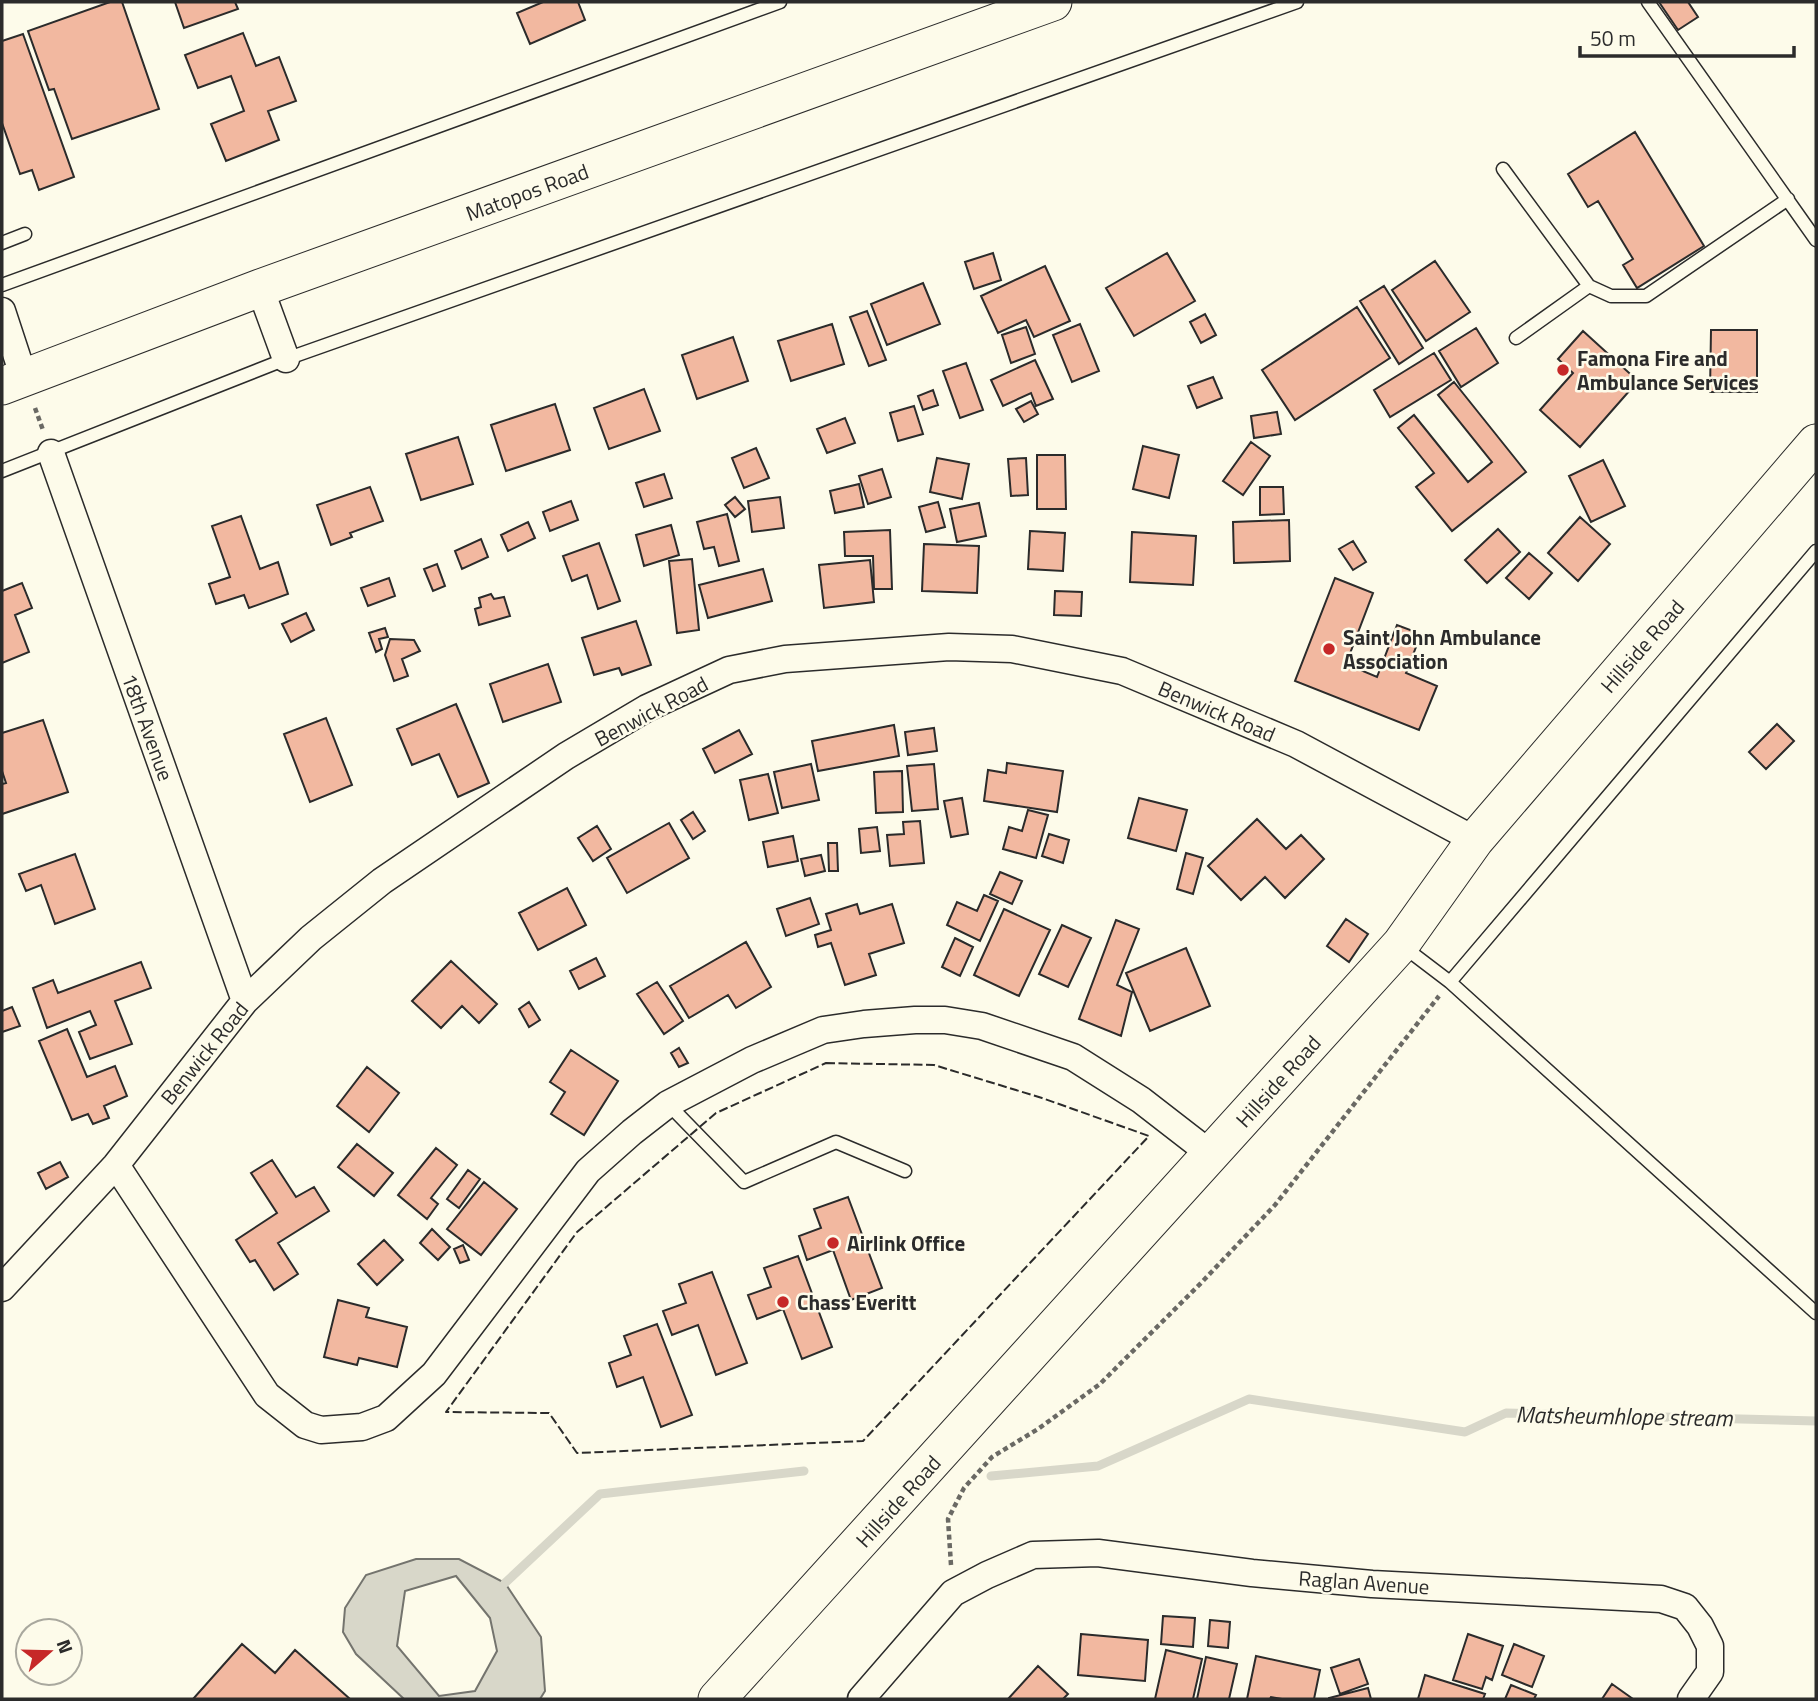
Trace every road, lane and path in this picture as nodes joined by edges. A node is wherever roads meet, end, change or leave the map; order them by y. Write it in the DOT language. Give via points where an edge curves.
graph roads {
  1 [pos="780,2"];
  2 [pos="1053,2"];
  3 [pos="1297,2"];
  4 [pos="1648,2"];
  5 [pos="1503,169"];
  6 [pos="1788,199"];
  7 [pos="25,234"];
  8 [pos="1816,240"];
  9 [pos="2,243"];
  10 [pos="2,285"];
  11 [pos="1589,286"];
  12 [pos="260,288"];
  13 [pos="2,311"];
  14 [pos="1516,338"];
  15 [pos="286,359"];
  16 [pos="13,382"];
  17 [pos="1816,443"];
  18 [pos="51,453"];
  19 [pos="2,471"];
  20 [pos="1816,551"];
  21 [pos="1475,840"];
  22 [pos="1401,944"];
  23 [pos="1450,982"];
  24 [pos="246,1001"];
  25 [pos="668,1104"];
  26 [pos="1212,1155"];
  27 [pos="116,1165"];
  28 [pos="905,1171"];
  29 [pos="2,1288"];
  30 [pos="1816,1313"];
  31 [pos="953,1593"];
  32 [pos="1693,1697"];
  33 [pos="718,1699"];
  34 [pos="861,1699"];
  1 -- 10 [label="lane"];
  2 -- 12 [label="street, Matopos Road"];
  3 -- 15 [label="lane"];
  4 -- 6 [label="lane"];
  5 -- 11 [label="lane"];
  6 -- 8 [label="lane"];
  6 -- 11 [label="lane" via="1646,296 1611,296"];
  7 -- 9 [label="lane"];
  11 -- 14 [label="lane"];
  12 -- 15 [label="street"];
  12 -- 16 [label="street, Matopos Road"];
  13 -- 16 [label="street"];
  15 -- 18 [label="lane"];
  16 -- 18 [label="path"];
  17 -- 21 [label="street, Hillside Road"];
  18 -- 19 [label="lane"];
  18 -- 24 [label="street, 18th Avenue"];
  20 -- 23 [label="lane"];
  21 -- 22 [label="street, Hillside Road"];
  21 -- 24 [label="street, Benwick Road" via="1296,744 1122,671 1013,649 949,647 785,659 729,670 647,708 566,757 382,881 311,938"];
  22 -- 23 [label="lane"];
  22 -- 26 [label="street, Hillside Road"];
  23 -- 30 [label="lane"];
  23 -- 31 [label="path" via="1275,1205 1201,1283 1100,1384 992,1457 964,1488 948,1519"];
  24 -- 27 [label="street, Benwick Road"];
  25 -- 26 [label="street" via="752,1060 823,1030 945,1020 982,1026 1073,1057 1141,1100"];
  25 -- 27 [label="street" via="588,1171 434,1374 386,1418 362,1427 321,1430 305,1425 267,1395"];
  25 -- 28 [label="lane" via="744,1182 836,1142"];
  26 -- 33 [label="street, Hillside Road"];
  27 -- 29 [label="street, Benwick Road"];
  31 -- 32 [label="street, Raglan Avenue" via="1033,1555 1098,1553 1372,1584 1661,1599 1685,1607 1710,1646 1710,1672"];
  31 -- 34 [label="street"];
}
